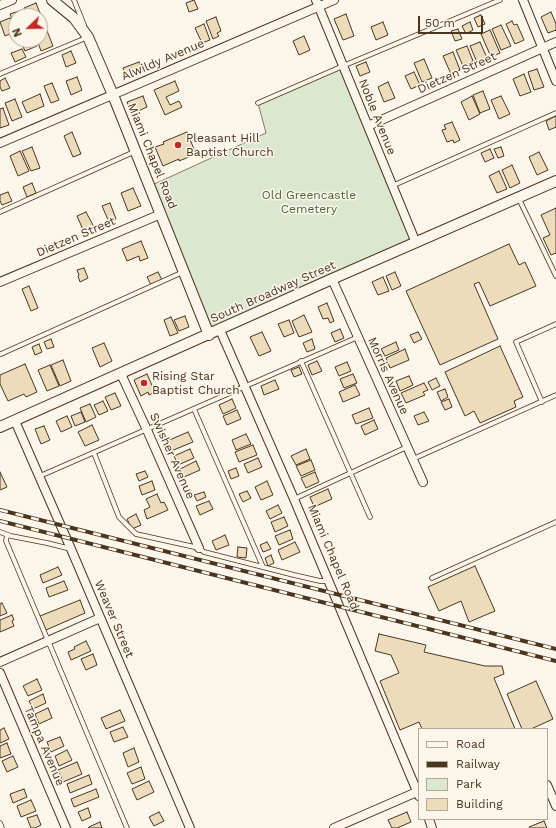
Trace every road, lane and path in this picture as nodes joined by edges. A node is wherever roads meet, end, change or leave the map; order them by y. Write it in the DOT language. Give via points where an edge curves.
graph roads {
  1 [pos="12,0"];
  2 [pos="52,0"];
  3 [pos="74,0"];
  4 [pos="334,0"];
  5 [pos="500,0"];
  6 [pos="523,0"];
  7 [pos="317,3"];
  8 [pos="0,5"];
  9 [pos="88,36"];
  10 [pos="556,42"];
  11 [pos="542,47"];
  12 [pos="343,66"];
  13 [pos="0,74"];
  14 [pos="556,81"];
  15 [pos="113,95"];
  16 [pos="258,103"];
  17 [pos="556,112"];
  18 [pos="368,126"];
  19 [pos="0,143"];
  20 [pos="136,150"];
  21 [pos="556,181"];
  22 [pos="392,186"];
  23 [pos="519,198"];
  24 [pos="0,212"];
  25 [pos="161,214"];
  26 [pos="416,243"];
  27 [pos="185,271"];
  28 [pos="556,276"];
  29 [pos="332,279"];
  30 [pos="0,282"];
  31 [pos="556,324"];
  32 [pos="220,330"];
  33 [pos="210,335"];
  34 [pos="358,337"];
  35 [pos="1,354"];
  36 [pos="301,362"];
  37 [pos="121,374"];
  38 [pos="244,386"];
  39 [pos="556,395"];
  40 [pos="542,402"];
  41 [pos="194,409"];
  42 [pos="15,420"];
  43 [pos="0,428"];
  44 [pos="147,430"];
  45 [pos="407,447"];
  46 [pos="94,453"];
  47 [pos="413,459"];
  48 [pos="351,474"];
  49 [pos="40,476"];
  50 [pos="423,482"];
  51 [pos="294,499"];
  52 [pos="370,517"];
  53 [pos="556,522"];
  54 [pos="0,532"];
  55 [pos="7,534"];
  56 [pos="199,548"];
  57 [pos="71,550"];
  58 [pos="263,567"];
  59 [pos="432,578"];
  60 [pos="329,581"];
  61 [pos="100,618"];
  62 [pos="48,641"];
  63 [pos="0,662"];
  64 [pos="0,673"];
  65 [pos="548,787"];
  66 [pos="418,793"];
  67 [pos="556,806"];
  68 [pos="0,823"];
  69 [pos="2,828"];
  70 [pos="66,828"];
  71 [pos="127,828"];
  72 [pos="190,828"];
  73 [pos="334,828"];
  1 -- 8 [label="street"];
  2 -- 9 [label="street, Miami Chapel Road" via="74,18"];
  3 -- 9 [label="lane"];
  4 -- 7 [label="street, Alwildy Avenue"];
  5 -- 12 [label="lane"];
  6 -- 11 [label="street"];
  7 -- 12 [label="street, Noble Avenue"];
  7 -- 15 [label="street, Alwildy Avenue"];
  9 -- 13 [label="lane"];
  9 -- 15 [label="street, Miami Chapel Road"];
  10 -- 11 [label="street, Dietzen Street"];
  11 -- 14 [label="street"];
  11 -- 18 [label="street, Dietzen Street"];
  12 -- 16 [label="lane"];
  12 -- 18 [label="street, Noble Avenue"];
  15 -- 19 [label="street, Alwildy Avenue"];
  15 -- 20 [label="street, Miami Chapel Road"];
  17 -- 22 [label="lane"];
  18 -- 22 [label="street, Noble Avenue"];
  20 -- 24 [label="lane"];
  20 -- 25 [label="street, Miami Chapel Road"];
  21 -- 23 [label="street, South Broadway Street"];
  22 -- 26 [label="street, Noble Avenue"];
  23 -- 26 [label="street, South Broadway Street"];
  23 -- 28 [label="lane"];
  25 -- 27 [label="street, Miami Chapel Road"];
  25 -- 30 [label="street, Dietzen Street"];
  26 -- 29 [label="street, South Broadway Street"];
  27 -- 33 [label="street, Miami Chapel Road"];
  27 -- 35 [label="lane"];
  29 -- 32 [label="street, South Broadway Street"];
  29 -- 34 [label="street, Morris Avenue"];
  31 -- 40 [label="lane" via="516,342"];
  32 -- 33 [label="street, South Broadway Street"];
  32 -- 38 [label="street, Miami Chapel Road"];
  33 -- 37 [label="street, South Broadway Street"];
  34 -- 36 [label="lane"];
  34 -- 45 [label="street, Morris Avenue"];
  36 -- 38 [label="lane"];
  36 -- 48 [label="lane"];
  37 -- 42 [label="street, South Broadway Street"];
  37 -- 44 [label="street, Swisher Avenue"];
  38 -- 41 [label="lane"];
  38 -- 51 [label="street, Miami Chapel Road"];
  39 -- 40 [label="lane"];
  40 -- 47 [label="lane"];
  41 -- 44 [label="lane"];
  41 -- 58 [label="lane"];
  42 -- 43 [label="street, South Broadway Street"];
  42 -- 49 [label="street, Weaver Street"];
  44 -- 46 [label="lane"];
  44 -- 56 [label="street, Swisher Avenue"];
  45 -- 47 [label="street, Morris Avenue"];
  45 -- 48 [label="lane"];
  46 -- 49 [label="lane"];
  46 -- 56 [label="lane" via="119,517 136,534"];
  47 -- 50 [label="street, Morris Avenue"];
  48 -- 51 [label="lane"];
  48 -- 52 [label="lane"];
  49 -- 57 [label="street, Weaver Street"];
  51 -- 60 [label="street, Miami Chapel Road"];
  53 -- 59 [label="lane"];
  54 -- 55 [label="lane"];
  55 -- 57 [label="lane"];
  55 -- 62 [label="lane" via="6,541"];
  56 -- 58 [label="lane" via="204,552"];
  57 -- 61 [label="street, Weaver Street"];
  58 -- 60 [label="lane"];
  60 -- 66 [label="street, Miami Chapel Road"];
  61 -- 62 [label="street"];
  61 -- 72 [label="street, Weaver Street"];
  62 -- 63 [label="street"];
  62 -- 71 [label="lane"];
  64 -- 70 [label="street, Tampa Avenue"];
  65 -- 67 [label="street"];
  66 -- 73 [label="street"];
  68 -- 69 [label="lane"];
}
